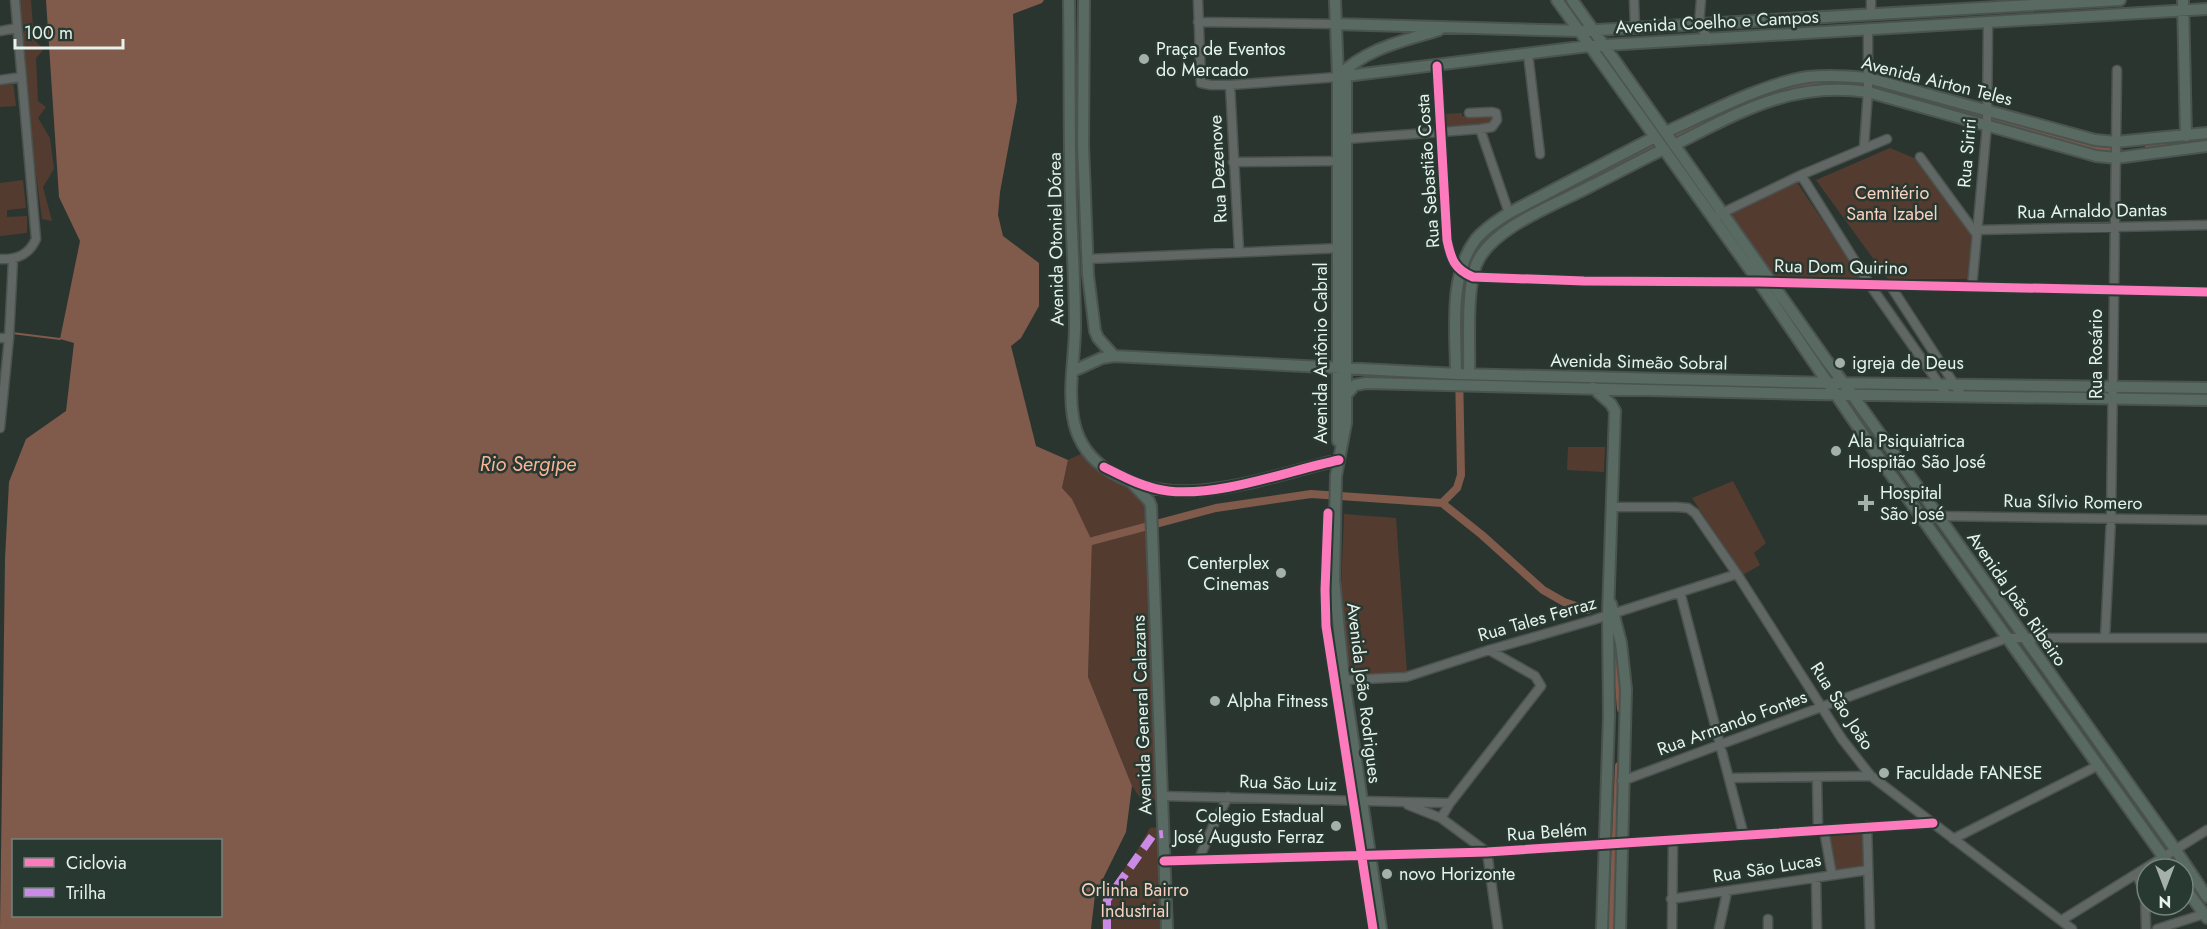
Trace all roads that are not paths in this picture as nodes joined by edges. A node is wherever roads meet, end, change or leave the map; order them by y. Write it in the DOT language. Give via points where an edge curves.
graph roads {
  1 [pos="15,0"];
  2 [pos="1069,0"];
  3 [pos="1084,0"];
  4 [pos="1198,0"];
  5 [pos="1335,0"];
  6 [pos="1557,0"];
  7 [pos="1572,0"];
  8 [pos="1634,0"];
  9 [pos="1701,0"];
  10 [pos="1871,0"];
  11 [pos="2120,0"];
  12 [pos="1990,3"];
  13 [pos="2183,5"];
  14 [pos="2207,9"];
  15 [pos="1871,14"];
  16 [pos="1198,22"];
  17 [pos="1988,22"];
  18 [pos="1335,24"];
  19 [pos="1699,24"];
  20 [pos="1450,27"];
  21 [pos="1635,27"];
  22 [pos="17,28"];
  23 [pos="1594,30"];
  24 [pos="1868,30"];
  25 [pos="0,31"];
  26 [pos="1580,31"];
  27 [pos="1708,40"];
  28 [pos="1604,45"];
  29 [pos="1589,46"];
  30 [pos="1528,54"];
  31 [pos="1437,66"];
  32 [pos="2117,70"];
  33 [pos="21,76"];
  34 [pos="1342,76"];
  35 [pos="1868,79"];
  36 [pos="0,80"];
  37 [pos="1230,85"];
  38 [pos="1868,92"];
  39 [pos="1987,112"];
  40 [pos="1469,113"];
  41 [pos="1987,124"];
  42 [pos="1480,129"];
  43 [pos="2207,132"];
  44 [pos="1442,133"];
  45 [pos="2186,136"];
  46 [pos="1346,139"];
  47 [pos="1887,139"];
  48 [pos="1665,141"];
  49 [pos="2116,144"];
  50 [pos="2207,146"];
  51 [pos="1864,147"];
  52 [pos="1540,154"];
  53 [pos="2116,157"];
  54 [pos="1920,158"];
  55 [pos="1338,161"];
  56 [pos="1233,162"];
  57 [pos="1801,175"];
  58 [pos="1509,213"];
  59 [pos="1717,215"];
  60 [pos="2207,225"];
  61 [pos="2114,227"];
  62 [pos="1977,232"];
  63 [pos="1341,248"];
  64 [pos="1239,251"];
  65 [pos="0,259"];
  66 [pos="1088,259"];
  67 [pos="13,260"];
  68 [pos="1461,271"];
  69 [pos="1472,276"];
  70 [pos="1759,282"];
  71 [pos="1771,282"];
  72 [pos="1870,285"];
  73 [pos="1890,285"];
  74 [pos="1972,287"];
  75 [pos="2112,289"];
  76 [pos="2207,292"];
  77 [pos="0,328"];
  78 [pos="8,334"];
  79 [pos="1114,356"];
  80 [pos="1341,369"];
  81 [pos="1073,371"];
  82 [pos="1461,379"];
  83 [pos="1670,379"];
  84 [pos="1828,383"];
  85 [pos="1843,383"];
  86 [pos="1939,385"];
  87 [pos="1955,385"];
  88 [pos="1593,388"];
  89 [pos="2207,388"];
  90 [pos="1623,389"];
  91 [pos="1851,393"];
  92 [pos="2113,393"];
  93 [pos="1835,394"];
  94 [pos="1947,395"];
  95 [pos="1345,396"];
  96 [pos="1962,396"];
  97 [pos="2,400"];
  98 [pos="2207,400"];
  99 [pos="1615,411"];
  100 [pos="0,428"];
  101 [pos="1339,460"];
  102 [pos="1128,480"];
  103 [pos="1612,507"];
  104 [pos="1938,516"];
  105 [pos="2110,519"];
  106 [pos="2207,520"];
  107 [pos="1925,522"];
  108 [pos="1737,574"];
  109 [pos="1680,592"];
  110 [pos="1611,614"];
  111 [pos="2007,638"];
  112 [pos="2024,638"];
  113 [pos="2105,638"];
  114 [pos="2207,638"];
  115 [pos="1489,650"];
  116 [pos="1344,680"];
  117 [pos="1822,707"];
  118 [pos="1721,745"];
  119 [pos="2099,765"];
  120 [pos="1871,776"];
  121 [pos="1730,778"];
  122 [pos="1817,778"];
  123 [pos="1622,782"];
  124 [pos="1161,796"];
  125 [pos="1228,797"];
  126 [pos="1362,801"];
  127 [pos="1401,802"];
  128 [pos="1450,803"];
  129 [pos="1441,818"];
  130 [pos="1933,823"];
  131 [pos="1867,826"];
  132 [pos="1821,830"];
  133 [pos="2207,830"];
  134 [pos="1744,836"];
  135 [pos="1953,838"];
  136 [pos="1673,841"];
  137 [pos="1620,844"];
  138 [pos="1606,845"];
  139 [pos="2175,849"];
  140 [pos="1487,852"];
  141 [pos="1371,855"];
  142 [pos="2163,857"];
  143 [pos="1199,859"];
  144 [pos="1164,861"];
  145 [pos="1868,870"];
  146 [pos="1832,875"];
  147 [pos="2135,875"];
  148 [pos="1816,878"];
  149 [pos="1727,892"];
  150 [pos="2207,897"];
  151 [pos="1671,899"];
  152 [pos="2195,901"];
  153 [pos="1619,906"];
  154 [pos="2206,915"];
  155 [pos="1768,919"];
  156 [pos="2062,920"];
  157 [pos="1603,921"];
  158 [pos="1167,929"];
  159 [pos="1381,929"];
  160 [pos="1498,929"];
  161 [pos="1620,929"];
  162 [pos="1672,929"];
  163 [pos="1719,929"];
  164 [pos="1768,929"];
  165 [pos="1817,929"];
  166 [pos="1870,929"];
  167 [pos="2072,929"];
  168 [pos="2157,929"];
  1 -- 22 [label="street"];
  2 -- 81 [label="main road, Avenida Otoniel Dórea"];
  3 -- 66 [label="main road, Avenida Otoniel Dórea" via="1083,145"];
  4 -- 16 [label="street"];
  5 -- 18 [label="main road"];
  6 -- 26 [label="main road"];
  7 -- 23 [label="main road"];
  8 -- 21 [label="street"];
  9 -- 19 [label="street"];
  10 -- 15 [label="street"];
  11 -- 12 [label="main road, Avenida Coelho e Campos"];
  12 -- 15 [label="main road, Avenida Coelho e Campos"];
  13 -- 14 [label="main road, Avenida Coelho e Campos"];
  13 -- 17 [label="main road, Avenida Coelho e Campos"];
  13 -- 45 [label="main road"];
  15 -- 19 [label="main road, Avenida Coelho e Campos"];
  16 -- 18 [label="street, Avenida Coelho e Campos"];
  16 -- 37 [label="street" via="1201,83"];
  17 -- 24 [label="main road, Avenida Coelho e Campos"];
  17 -- 39 [label="street, Rua Siriri"];
  18 -- 20 [label="main road, Avenida Coelho e Campos"];
  18 -- 34 [label="main road"];
  19 -- 21 [label="main road, Avenida Coelho e Campos"];
  19 -- 27 [label="street"];
  20 -- 26 [label="main road, Avenida Coelho e Campos"];
  20 -- 34 [label="main road" via="1365,55"];
  21 -- 23 [label="main road, Avenida Coelho e Campos"];
  22 -- 25 [label="street"];
  22 -- 33 [label="street"];
  23 -- 26 [label="main road, Avenida Coelho e Campos"];
  23 -- 28 [label="main road"];
  24 -- 27 [label="main road, Avenida Coelho e Campos"];
  24 -- 35 [label="street"];
  26 -- 29 [label="main road"];
  27 -- 28 [label="main road, Avenida Coelho e Campos"];
  28 -- 29 [label="main road, Avenida Coelho e Campos"];
  28 -- 48 [label="main road"];
  29 -- 30 [label="main road, Avenida Coelho e Campos"];
  29 -- 48 [label="main road"];
  30 -- 31 [label="main road, Avenida Coelho e Campos"];
  30 -- 52 [label="street"];
  31 -- 34 [label="main road, Avenida Coelho e Campos"];
  31 -- 44 [label="street, Rua Sebastião Costa"];
  32 -- 49 [label="street, Rua Rosário"];
  33 -- 36 [label="street"];
  33 -- 67 [label="street" via="36,239 32,248"];
  34 -- 37 [label="street"];
  34 -- 46 [label="main road, Avenida Antônio Cabral"];
  34 -- 55 [label="main road, Avenida Antônio Cabral"];
  35 -- 38 [label="street"];
  35 -- 39 [label="main road, Avenida Airton Teles"];
  35 -- 48 [label="main road, Avenida Airton Teles" via="1837,76 1791,81 1723,106"];
  37 -- 56 [label="street, Rua Dezenove"];
  38 -- 41 [label="main road, Avenida Airton Teles"];
  38 -- 48 [label="main road, Avenida Airton Teles" via="1830,89 1790,94"];
  38 -- 51 [label="street"];
  39 -- 41 [label="street, Rua Siriri"];
  39 -- 49 [label="main road, Avenida Airton Teles"];
  40 -- 42 [label="street" via="1496,113 1495,125"];
  41 -- 53 [label="main road, Avenida Airton Teles" via="2056,146"];
  41 -- 62 [label="street, Rua Siriri"];
  42 -- 44 [label="street"];
  42 -- 58 [label="street"];
  43 -- 45 [label="main road, Avenida Airton Teles"];
  44 -- 46 [label="street"];
  44 -- 68 [label="street, Rua Sebastião Costa" via="1447,240 1452,259"];
  45 -- 49 [label="main road, Avenida Airton Teles"];
  46 -- 63 [label="main road, Avenida Antônio Cabral"];
  47 -- 51 [label="street"];
  48 -- 58 [label="main road, Avenida Airton Teles"];
  48 -- 59 [label="main road, Avenida João Ribeiro"];
  48 -- 69 [label="main road, Avenida Airton Teles" via="1496,239 1481,255"];
  49 -- 53 [label="street, Rua Rosário"];
  50 -- 53 [label="main road, Avenida Airton Teles"];
  51 -- 57 [label="street"];
  53 -- 61 [label="street, Rua Rosário"];
  54 -- 62 [label="street"];
  55 -- 56 [label="street"];
  55 -- 63 [label="main road, Avenida Antônio Cabral"];
  56 -- 64 [label="street, Rua Dezenove"];
  57 -- 59 [label="street"];
  57 -- 72 [label="street"];
  58 -- 68 [label="main road, Avenida Airton Teles" via="1476,239"];
  59 -- 70 [label="main road, Avenida João Ribeiro"];
  59 -- 71 [label="main road, Avenida João Ribeiro"];
  60 -- 61 [label="street, Rua Arnaldo Dantas"];
  61 -- 62 [label="street, Rua Arnaldo Dantas"];
  61 -- 75 [label="street, Rua Rosário"];
  62 -- 74 [label="street, Rua Siriri"];
  63 -- 64 [label="street"];
  63 -- 80 [label="main road, Avenida Antônio Cabral"];
  64 -- 66 [label="street"];
  65 -- 67 [label="street"];
  66 -- 79 [label="main road, Avenida Otoniel Dórea" via="1095,332"];
  67 -- 78 [label="street"];
  68 -- 69 [label="street, Rua Dom Quirino"];
  68 -- 82 [label="main road, Avenida Airton Teles" via="1457,297"];
  69 -- 70 [label="street, Rua Dom Quirino"];
  69 -- 82 [label="main road, Avenida Airton Teles"];
  70 -- 71 [label="street, Rua Dom Quirino"];
  70 -- 84 [label="main road, Avenida João Ribeiro"];
  71 -- 72 [label="street, Rua Dom Quirino"];
  71 -- 85 [label="main road, Avenida João Ribeiro"];
  72 -- 73 [label="street, Rua Dom Quirino"];
  72 -- 86 [label="street"];
  73 -- 74 [label="street, Rua Dom Quirino"];
  73 -- 87 [label="street"];
  74 -- 75 [label="street, Rua Dom Quirino"];
  75 -- 76 [label="street, Rua Dom Quirino"];
  75 -- 92 [label="street, Rua Rosário"];
  77 -- 78 [label="street"];
  78 -- 97 [label="street"];
  79 -- 80 [label="main road, Avenida Simeão Sobral"];
  79 -- 81 [label="main road, Avenida Simeão Sobral"];
  80 -- 82 [label="main road, Avenida Simeão Sobral"];
  80 -- 95 [label="main road, Avenida Antônio Cabral"];
  80 -- 101 [label="main road, Avenida Antônio Cabral"];
  81 -- 102 [label="main road, Avenida Otoniel Dórea" via="1076,430 1087,451 1104,467"];
  82 -- 83 [label="main road, Avenida Simeão Sobral"];
  82 -- 88 [label="main road, Avenida Simeão Sobral"];
  82 -- 95 [label="main road, Avenida Simeão Sobral" via="1414,384 1362,383"];
  83 -- 84 [label="main road, Avenida Simeão Sobral"];
  83 -- 90 [label="main road" via="1635,383"];
  84 -- 85 [label="main road, Avenida Simeão Sobral"];
  84 -- 93 [label="main road, Avenida João Ribeiro"];
  85 -- 86 [label="main road, Avenida Simeão Sobral"];
  85 -- 91 [label="main road, Avenida João Ribeiro"];
  86 -- 87 [label="main road, Avenida Simeão Sobral"];
  86 -- 94 [label="street"];
  87 -- 92 [label="main road, Avenida Simeão Sobral"];
  87 -- 96 [label="street"];
  88 -- 90 [label="main road, Avenida Simeão Sobral"];
  88 -- 99 [label="main road"];
  89 -- 92 [label="main road, Avenida Simeão Sobral"];
  90 -- 93 [label="main road, Avenida Simeão Sobral"];
  90 -- 99 [label="main road, Avenida Simeão Sobral"];
  91 -- 93 [label="main road, Avenida Simeão Sobral"];
  91 -- 94 [label="main road, Avenida Simeão Sobral"];
  91 -- 104 [label="main road, Avenida João Ribeiro"];
  92 -- 96 [label="main road, Avenida Simeão Sobral"];
  92 -- 98 [label="main road, Avenida Simeão Sobral"];
  92 -- 105 [label="street, Rua Rosário"];
  93 -- 107 [label="main road, Avenida João Ribeiro"];
  94 -- 96 [label="main road, Avenida Simeão Sobral"];
  95 -- 101 [label="main road, Avenida Antônio Cabral" via="1346,423"];
  97 -- 100 [label="street"];
  99 -- 103 [label="main road, Avenida Simeão Sobral"];
  101 -- 102 [label="main road" via="1207,490 1167,490"];
  101 -- 116 [label="main road, Avenida João Rodrigues" via="1334,580"];
  102 -- 124 [label="main road, Avenida General Calazans" via="1150,503"];
  103 -- 108 [label="street, Rua São João" via="1688,508"];
  103 -- 110 [label="main road, Avenida Simeão Sobral"];
  104 -- 105 [label="street, Rua Sílvio Romero"];
  104 -- 107 [label="street"];
  104 -- 112 [label="main road, Avenida João Ribeiro"];
  105 -- 106 [label="street, Rua Sílvio Romero"];
  105 -- 113 [label="street, Rua Rosário"];
  107 -- 111 [label="main road, Avenida João Ribeiro"];
  108 -- 109 [label="street, Rua Tales Ferraz"];
  108 -- 117 [label="street, Rua São João"];
  109 -- 110 [label="street, Rua Tales Ferraz"];
  109 -- 118 [label="street"];
  110 -- 115 [label="street, Rua Tales Ferraz"];
  110 -- 123 [label="main road" via="1622,643 1626,688"];
  110 -- 138 [label="main road"];
  111 -- 112 [label="street, Rua Armando Fontes"];
  111 -- 117 [label="street, Rua Armando Fontes"];
  111 -- 119 [label="main road, Avenida João Ribeiro"];
  112 -- 113 [label="street, Rua Armando Fontes"];
  112 -- 139 [label="main road, Avenida João Ribeiro"];
  113 -- 114 [label="street, Rua Armando Fontes"];
  115 -- 116 [label="street, Rua Tales Ferraz" via="1406,677"];
  115 -- 128 [label="street" via="1535,676 1541,682 1540,690"];
  116 -- 126 [label="main road, Avenida João Rodrigues"];
  117 -- 118 [label="street, Rua Armando Fontes"];
  117 -- 120 [label="street, Rua São João"];
  118 -- 121 [label="street"];
  118 -- 123 [label="street, Rua Armando Fontes"];
  119 -- 135 [label="street"];
  119 -- 142 [label="main road, Avenida João Ribeiro"];
  120 -- 122 [label="street"];
  120 -- 130 [label="street, Rua São João"];
  121 -- 122 [label="street"];
  121 -- 134 [label="street"];
  122 -- 132 [label="street"];
  123 -- 137 [label="main road"];
  124 -- 125 [label="street, Rua São Luiz"];
  124 -- 144 [label="main road, Avenida General Calazans"];
  125 -- 126 [label="street, Rua São Luiz"];
  125 -- 143 [label="street"];
  126 -- 127 [label="street, Rua São Luiz"];
  126 -- 141 [label="main road, Avenida João Rodrigues"];
  127 -- 128 [label="street, Rua São Luiz"];
  127 -- 129 [label="street"];
  128 -- 129 [label="street"];
  129 -- 140 [label="street"];
  130 -- 131 [label="street, Rua Belém"];
  130 -- 135 [label="street, Rua São João"];
  131 -- 132 [label="street, Rua Belém"];
  131 -- 145 [label="street"];
  132 -- 134 [label="street, Rua Belém"];
  132 -- 146 [label="street"];
  133 -- 139 [label="street"];
  134 -- 136 [label="street, Rua Belém"];
  135 -- 156 [label="street, Rua São João"];
  136 -- 137 [label="street, Rua Belém"];
  136 -- 151 [label="street"];
  137 -- 138 [label="street, Rua Belém"];
  137 -- 153 [label="main road"];
  138 -- 140 [label="street, Rua Belém"];
  138 -- 157 [label="main road"];
  139 -- 142 [label="street"];
  139 -- 150 [label="main road, Avenida João Ribeiro"];
  140 -- 141 [label="street, Rua Belém"];
  140 -- 160 [label="street"];
  141 -- 143 [label="street, Rua Belém"];
  141 -- 159 [label="main road, Avenida João Rodrigues"];
  143 -- 144 [label="street, Rua Belém"];
  144 -- 158 [label="main road, Avenida General Calazans"];
  145 -- 146 [label="street, Rua São Lucas"];
  145 -- 166 [label="street"];
  146 -- 148 [label="street, Rua São Lucas"];
  147 -- 156 [label="street"];
  148 -- 149 [label="street, Rua São Lucas"];
  148 -- 165 [label="street"];
  149 -- 151 [label="street, Rua São Lucas"];
  149 -- 163 [label="street"];
  151 -- 162 [label="street"];
  152 -- 154 [label="main road"];
  153 -- 157 [label="main road"];
  153 -- 161 [label="main road"];
  154 -- 168 [label="street"];
  155 -- 164 [label="street"];
  156 -- 167 [label="street, Rua São João"];
}
